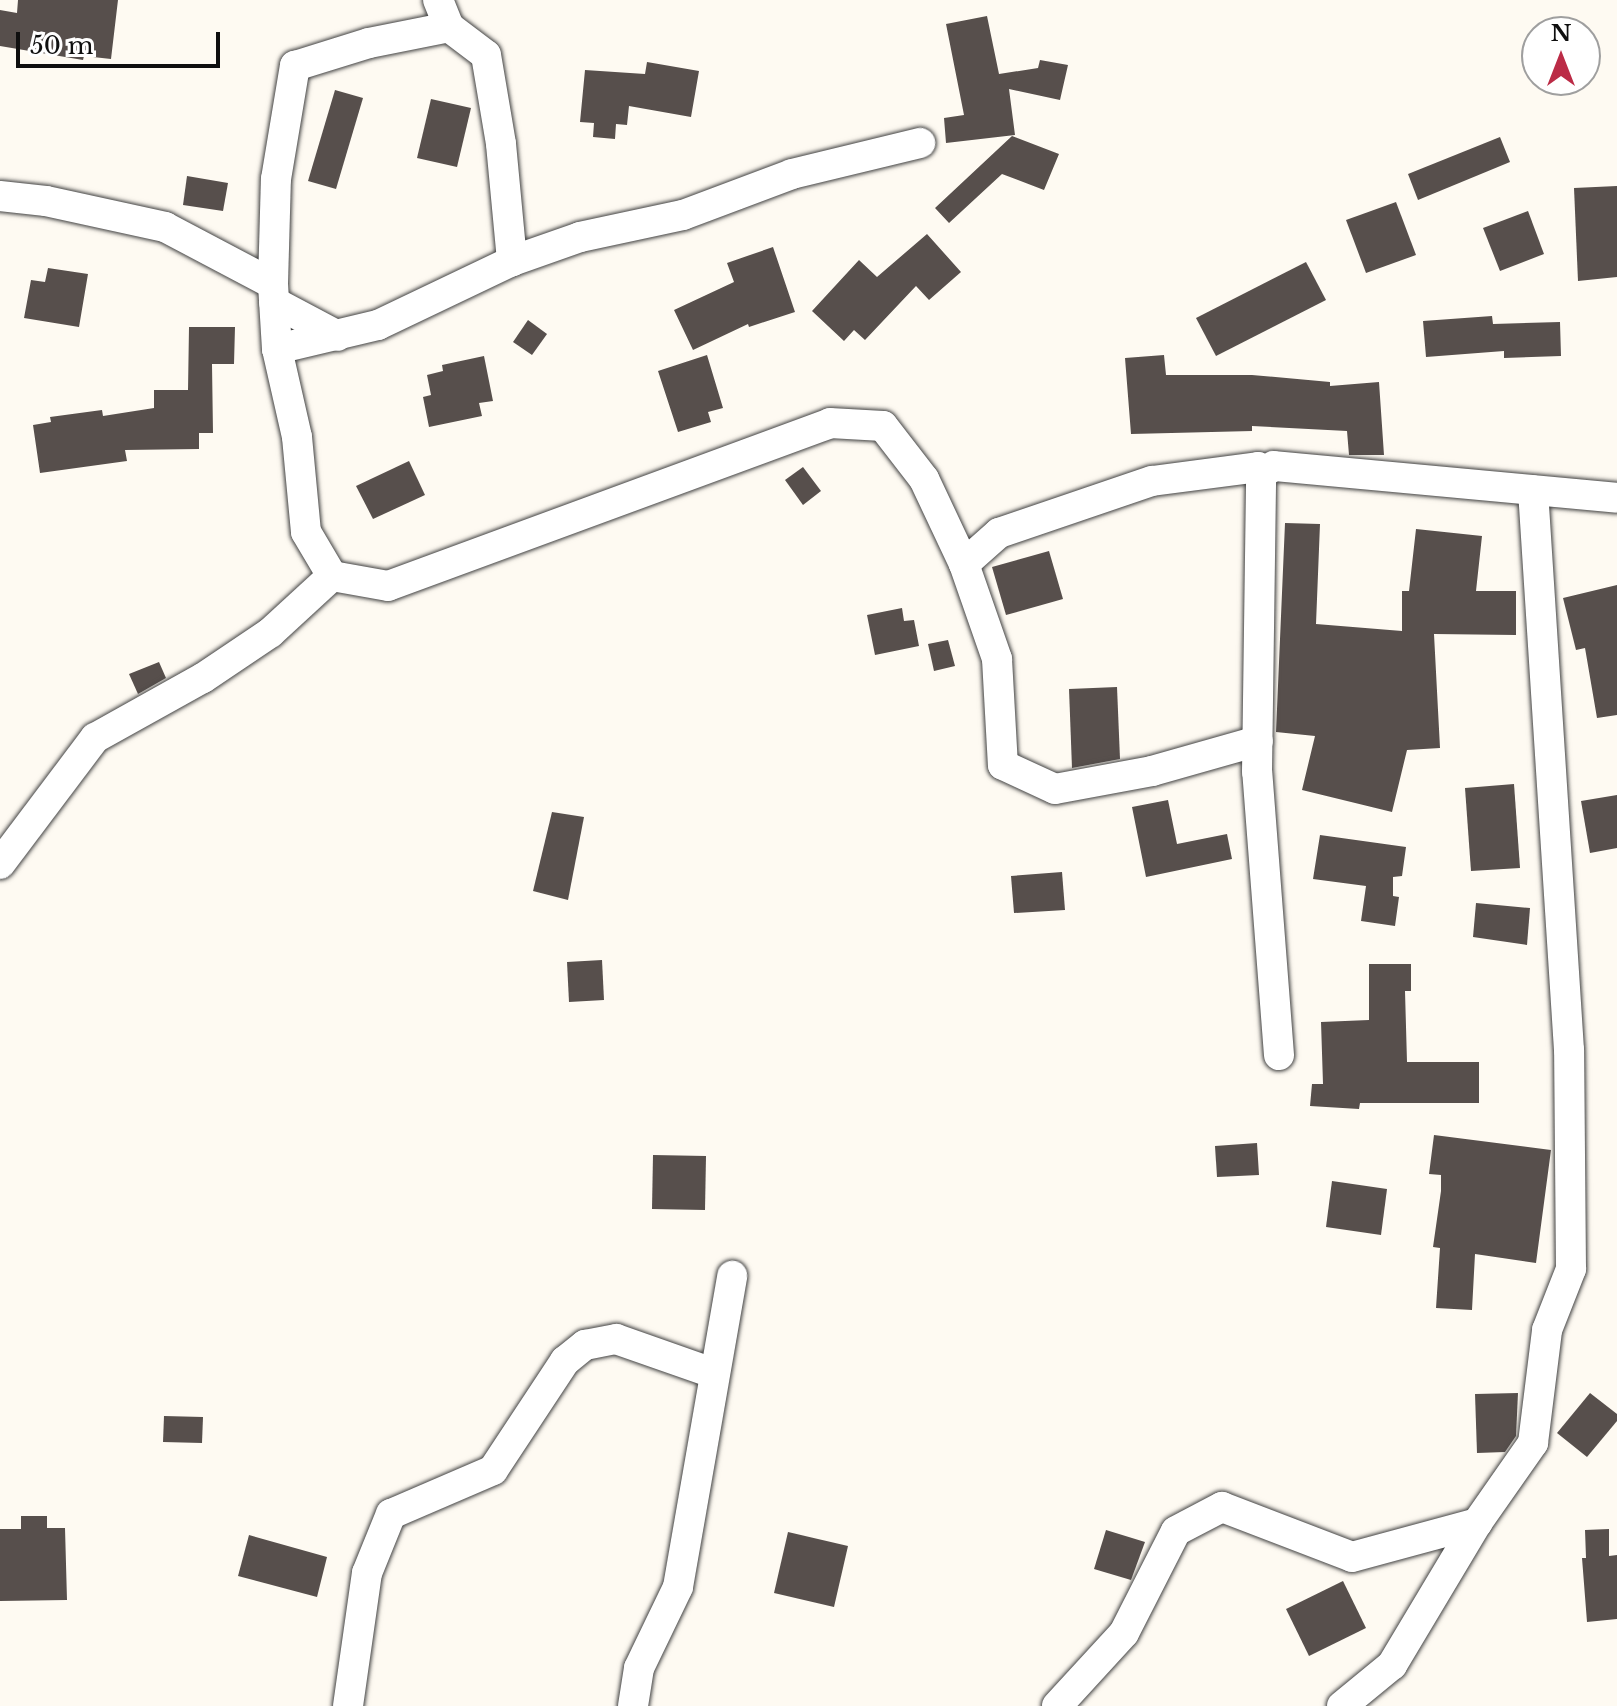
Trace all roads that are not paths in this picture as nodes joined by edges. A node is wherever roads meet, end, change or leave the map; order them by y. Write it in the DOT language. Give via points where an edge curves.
graph roads {
  1 [pos="444,14"];
  2 [pos="920,143"];
  3 [pos="0,196"];
  4 [pos="512,261"];
  5 [pos="273,293"];
  6 [pos="338,336"];
  7 [pos="277,349"];
  8 [pos="1261,474"];
  9 [pos="1533,490"];
  10 [pos="1617,498"];
  11 [pos="964,564"];
  12 [pos="332,576"];
  13 [pos="1258,741"];
  14 [pos="0,864"];
  15 [pos="1279,1055"];
  16 [pos="732,1276"];
  17 [pos="713,1373"];
  18 [pos="1477,1523"];
  19 [pos="639,1668"];
  20 [pos="348,1706"];
  21 [pos="633,1706"];
  22 [pos="651,1706"];
  23 [pos="1057,1706"];
  24 [pos="1342,1706"];
  1 -- 4 [label="street" via="486,55"];
  1 -- 5 [label="street" via="295,66 276,179"];
  2 -- 4 [label="street" via="792,174 683,215 580,237"];
  3 -- 5 [label="street" via="165,227"];
  4 -- 6 [label="street" via="378,325"];
  5 -- 6 [label="street"];
  5 -- 7 [label="street"];
  6 -- 7 [label="street"];
  7 -- 12 [label="street" via="297,437 306,532"];
  8 -- 9 [label="street" via="1274,466"];
  8 -- 11 [label="street" via="1258,467 1152,481 999,533"];
  8 -- 13 [label="street"];
  9 -- 10 [label="street"];
  9 -- 18 [label="street" via="1569,1050 1571,1269 1547,1330 1533,1443"];
  11 -- 12 [label="street" via="924,479 883,426 830,423 388,586"];
  11 -- 13 [label="street" via="997,659 1003,765 1055,789 1152,771"];
  12 -- 14 [label="street" via="270,633 95,738"];
  13 -- 15 [label="street"];
  16 -- 17 [label="street"];
  17 -- 19 [label="street" via="678,1587"];
  17 -- 20 [label="street" via="616,1339 585,1345 565,1361 493,1470 391,1514 367,1573"];
  18 -- 23 [label="street" via="1352,1557 1222,1507 1176,1531 1124,1633"];
  18 -- 24 [label="street" via="1392,1665"];
  19 -- 21 [label="street"];
  19 -- 22 [label="street"];
}
